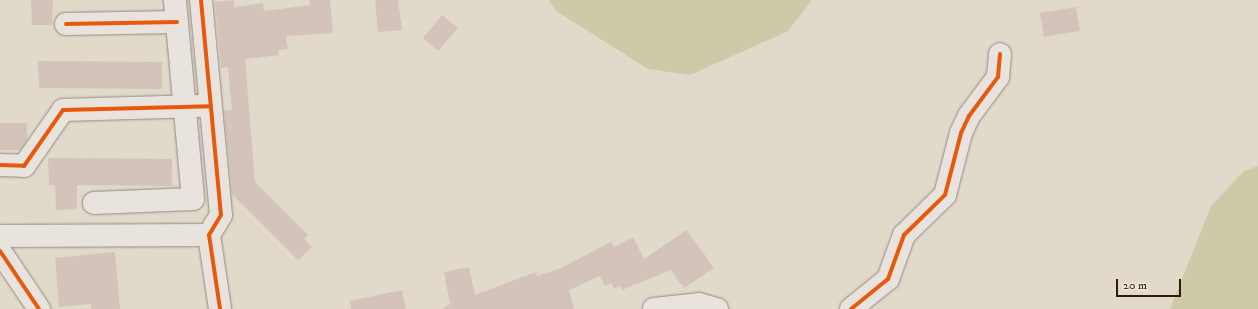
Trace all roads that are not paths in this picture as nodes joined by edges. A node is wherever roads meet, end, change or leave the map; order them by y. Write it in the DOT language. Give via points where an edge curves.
graph roads {
  1 [pos="175,0"];
  2 [pos="201,0"];
  3 [pos="177,22"];
  4 [pos="66,24"];
  5 [pos="1000,54"];
  6 [pos="212,106"];
  7 [pos="185,107"];
  8 [pos="0,166"];
  9 [pos="94,203"];
  10 [pos="209,235"];
  11 [pos="0,236"];
  12 [pos="0,251"];
  13 [pos="39,309"];
  14 [pos="220,309"];
  15 [pos="654,309"];
  16 [pos="717,309"];
  17 [pos="851,309"];
  1 -- 3 [label="street"];
  2 -- 6 [label="street"];
  3 -- 4 [label="street"];
  3 -- 7 [label="street"];
  5 -- 17 [label="street" via="998,77 969,116 961,133 945,194 904,235 888,279"];
  6 -- 7 [label="street"];
  6 -- 10 [label="street" via="221,215"];
  7 -- 8 [label="street" via="63,110 24,166"];
  7 -- 9 [label="street" via="193,199"];
  10 -- 11 [label="street"];
  10 -- 14 [label="street"];
  12 -- 13 [label="street"];
  15 -- 16 [label="street" via="699,304"];
}
